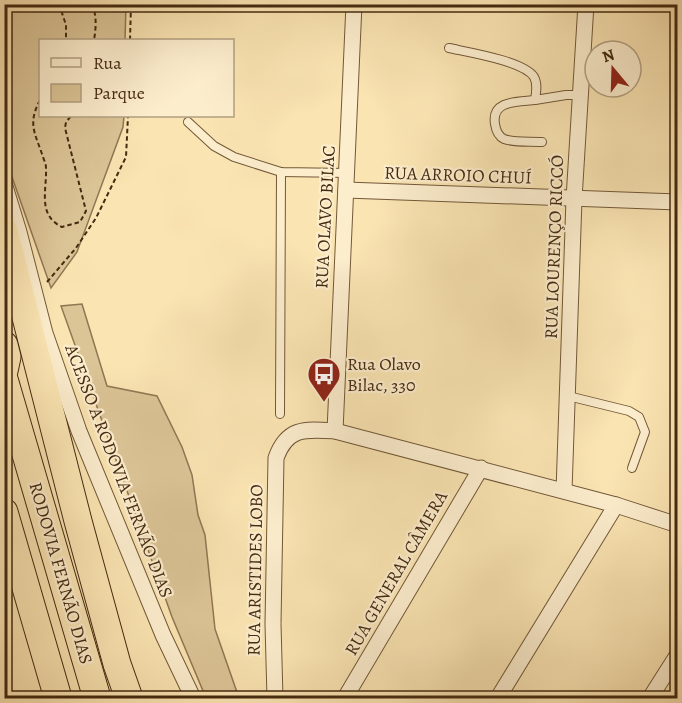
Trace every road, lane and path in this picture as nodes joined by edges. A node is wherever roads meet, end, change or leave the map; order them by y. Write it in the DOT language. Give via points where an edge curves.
graph roads {
  1 [pos="59,4"];
  2 [pos="92,4"];
  3 [pos="100,4"];
  4 [pos="131,4"];
  5 [pos="354,4"];
  6 [pos="586,4"];
  7 [pos="95,12"];
  8 [pos="66,39"];
  9 [pos="94,39"];
  10 [pos="130,39"];
  11 [pos="449,48"];
  12 [pos="580,95"];
  13 [pos="536,100"];
  14 [pos="39,103"];
  15 [pos="70,117"];
  16 [pos="128,117"];
  17 [pos="188,122"];
  18 [pos="542,142"];
  19 [pos="281,172"];
  20 [pos="348,173"];
  21 [pos="4,183"];
  22 [pos="346,190"];
  23 [pos="574,199"];
  24 [pos="678,202"];
  25 [pos="4,231"];
  26 [pos="36,296"];
  27 [pos="4,345"];
  28 [pos="4,371"];
  29 [pos="4,379"];
  30 [pos="568,396"];
  31 [pos="280,414"];
  32 [pos="335,431"];
  33 [pos="480,468"];
  34 [pos="632,468"];
  35 [pos="564,491"];
  36 [pos="616,504"];
  37 [pos="4,512"];
  38 [pos="678,525"];
  39 [pos="678,654"];
  40 [pos="58,699"];
  41 [pos="97,699"];
  42 [pos="129,699"];
  43 [pos="193,699"];
  44 [pos="274,699"];
  45 [pos="345,699"];
  46 [pos="498,699"];
  47 [pos="650,699"];
  1 -- 8 [label="path"];
  2 -- 7 [label="path"];
  3 -- 7 [label="path"];
  4 -- 10 [label="path"];
  5 -- 20 [label="street, RUA OLAVO BILAC"];
  6 -- 12 [label="street, RUA LOURENÇO RICCÓ"];
  7 -- 9 [label="path"];
  11 -- 13 [label="lane" via="509,62 532,74"];
  12 -- 13 [label="lane"];
  12 -- 23 [label="street, RUA LOURENÇO RICCÓ"];
  13 -- 18 [label="lane" via="504,103 494,118 496,132 502,138"];
  14 -- 15 [label="path" via="32,126 46,166 45,208 51,220 62,227 80,222 86,211 65,128"];
  16 -- 26 [label="path" via="126,157 96,218"];
  17 -- 19 [label="lane" via="214,146 234,157"];
  19 -- 20 [label="lane"];
  19 -- 31 [label="lane"];
  20 -- 22 [label="street, RUA OLAVO BILAC"];
  21 -- 26 [label="street, ACESSO A RODOVIA FERNÃO DIAS"];
  22 -- 23 [label="street, RUA ARROIO CHUÍ"];
  22 -- 32 [label="street, RUA OLAVO BILAC"];
  23 -- 24 [label="street, RUA ARROIO CHUÍ"];
  23 -- 30 [label="street, RUA LOURENÇO RICCÓ"];
  25 -- 42 [label="highway" via="78,521"];
  26 -- 43 [label="street, ACESSO A RODOVIA FERNÃO DIAS" via="79,431"];
  27 -- 28 [label="highway"];
  29 -- 41 [label="highway, RODOVIA FERNÃO DIAS"];
  30 -- 34 [label="lane" via="639,417 645,432"];
  30 -- 35 [label="street, RUA LOURENÇO RICCÓ"];
  32 -- 33 [label="street"];
  32 -- 44 [label="street, RUA ARISTIDES LOBO" via="293,434 281,443 276,458"];
  33 -- 35 [label="street"];
  33 -- 45 [label="street, RUA GENERAL CÂMERA"];
  35 -- 36 [label="street"];
  36 -- 38 [label="street"];
  36 -- 46 [label="street"];
  37 -- 40 [label="highway, RODOVIA FERNÃO DIAS"];
  39 -- 47 [label="street"];
}
